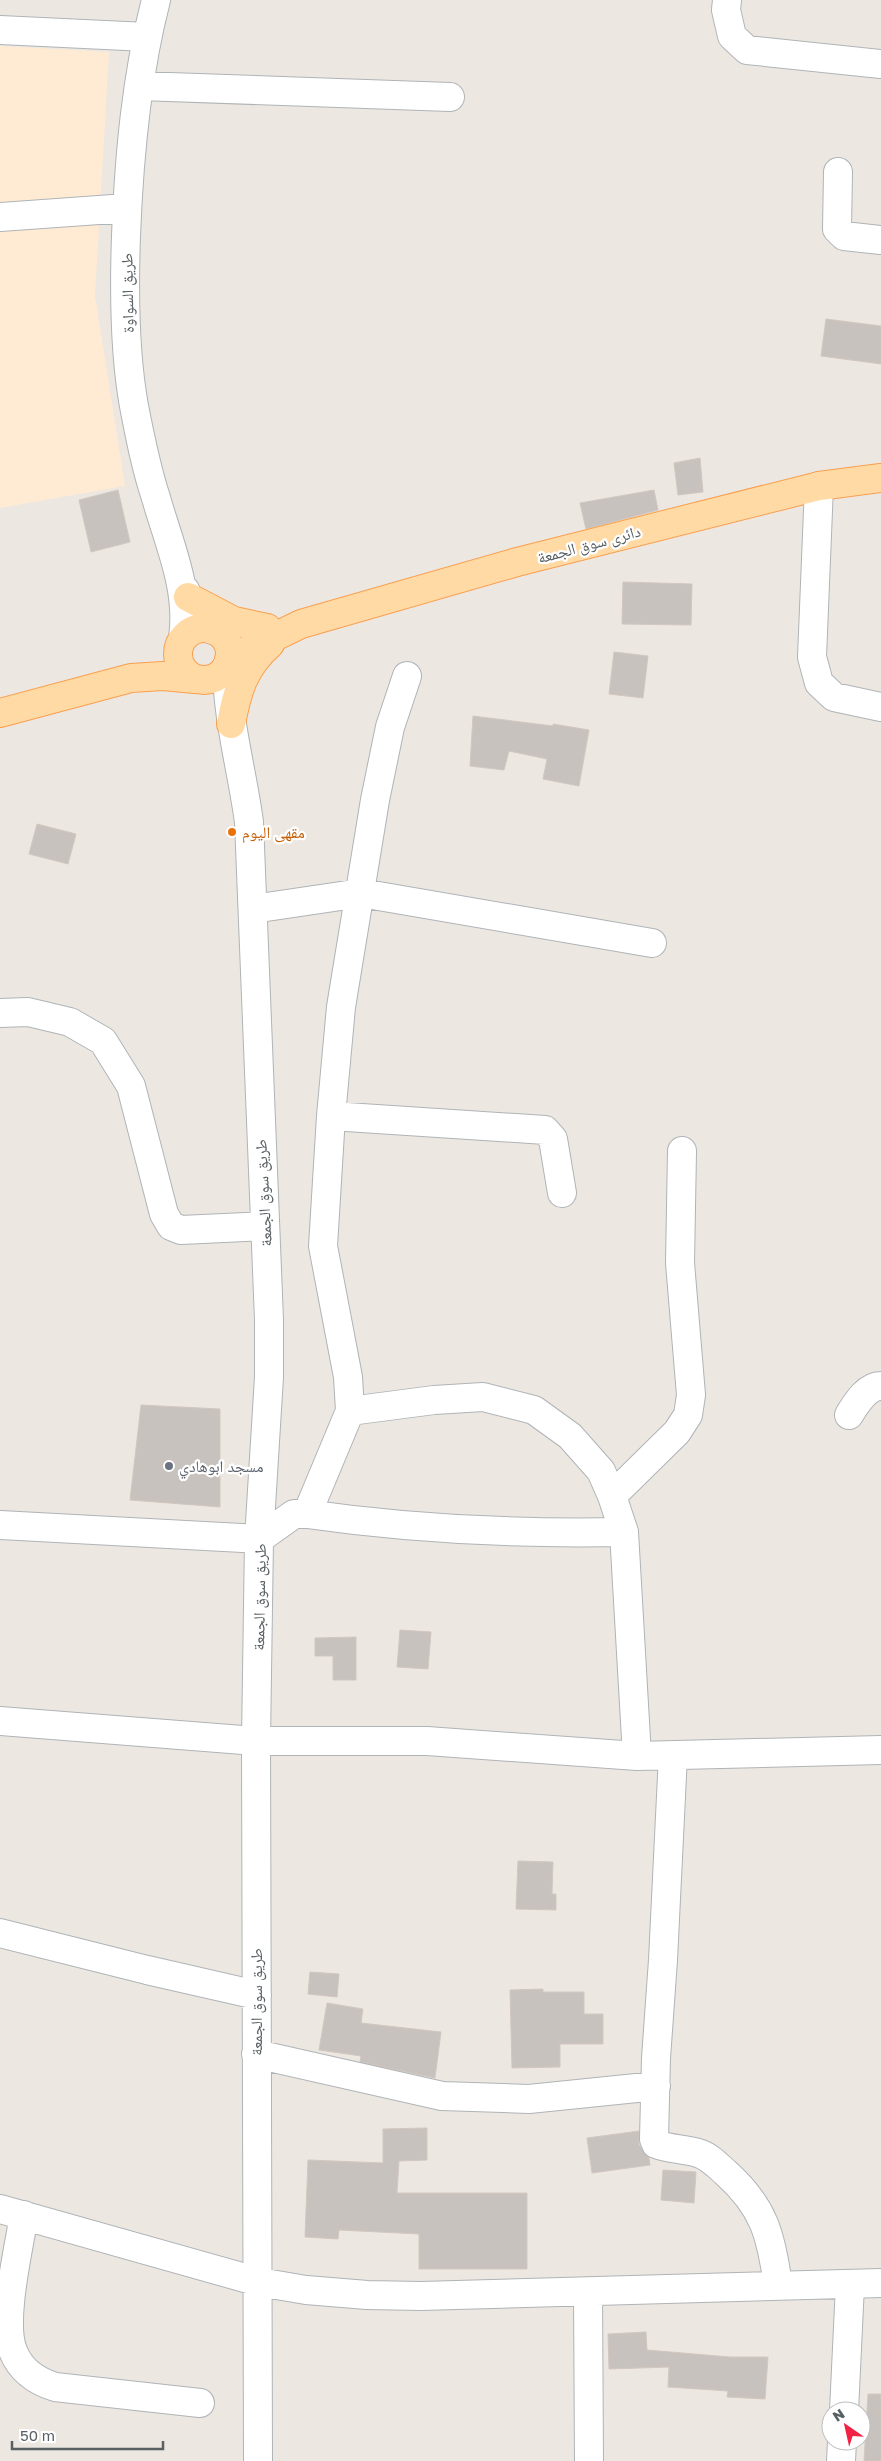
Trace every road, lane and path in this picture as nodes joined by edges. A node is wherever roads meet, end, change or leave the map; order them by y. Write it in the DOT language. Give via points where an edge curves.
graph roads {
  1 [pos="156,0"];
  2 [pos="727,0"];
  3 [pos="0,30"];
  4 [pos="147,37"];
  5 [pos="881,64"];
  6 [pos="140,86"];
  7 [pos="450,97"];
  8 [pos="838,172"];
  9 [pos="127,208"];
  10 [pos="0,218"];
  11 [pos="881,240"];
  12 [pos="881,478"];
  13 [pos="819,486"];
  14 [pos="185,589"];
  15 [pos="297,625"];
  16 [pos="266,628"];
  17 [pos="182,641"];
  18 [pos="222,647"];
  19 [pos="407,676"];
  20 [pos="199,680"];
  21 [pos="99,685"];
  22 [pos="881,707"];
  23 [pos="0,713"];
  24 [pos="233,730"];
  25 [pos="361,893"];
  26 [pos="253,909"];
  27 [pos="652,943"];
  28 [pos="0,1013"];
  29 [pos="330,1116"];
  30 [pos="682,1151"];
  31 [pos="562,1193"];
  32 [pos="265,1226"];
  33 [pos="881,1386"];
  34 [pos="350,1410"];
  35 [pos="849,1415"];
  36 [pos="612,1496"];
  37 [pos="307,1514"];
  38 [pos="0,1526"];
  39 [pos="624,1532"];
  40 [pos="260,1539"];
  41 [pos="0,1721"];
  42 [pos="256,1741"];
  43 [pos="881,1750"];
  44 [pos="673,1755"];
  45 [pos="637,1756"];
  46 [pos="0,1933"];
  47 [pos="257,1995"];
  48 [pos="256,2054"];
  49 [pos="656,2086"];
  50 [pos="12,2212"];
  51 [pos="259,2282"];
  52 [pos="881,2283"];
  53 [pos="778,2285"];
  54 [pos="850,2285"];
  55 [pos="588,2292"];
  56 [pos="844,2401"];
  57 [pos="200,2403"];
  58 [pos="258,2461"];
  59 [pos="589,2461"];
  1 -- 4 [label="street, طريق السواوة"];
  2 -- 5 [label="street" via="732,36 747,50"];
  3 -- 4 [label="street"];
  4 -- 6 [label="street, طريق السواوة"];
  6 -- 7 [label="street"];
  6 -- 9 [label="street, طريق السواوة" via="128,173"];
  8 -- 11 [label="street" via="837,229 844,236"];
  9 -- 10 [label="street"];
  9 -- 14 [label="street, طريق السواوة" via="124,291 134,403 144,458"];
  12 -- 13 [label="main road, دائرى سوق الجمعة"];
  13 -- 15 [label="main road, دائرى سوق الجمعة" via="517,562"];
  13 -- 22 [label="street" via="812,657 819,683 834,697"];
  14 -- 16 [label="main road" via="234,621"];
  14 -- 17 [label="street"];
  14 -- 18 [label="street" via="194,608"];
  15 -- 16 [label="main road"];
  15 -- 18 [label="main road"];
  15 -- 24 [label="main road" via="259,654 248,668 237,692"];
  16 -- 18 [label="main road"];
  17 -- 18 [label="main road" via="197,629"];
  17 -- 20 [label="main road" via="178,650 180,665 183,671"];
  17 -- 21 [label="main road"];
  18 -- 20 [label="main road" via="217,677"];
  18 -- 24 [label="street"];
  19 -- 25 [label="street" via="390,727"];
  20 -- 21 [label="main road" via="139,677"];
  20 -- 24 [label="street"];
  21 -- 23 [label="main road"];
  24 -- 26 [label="street, طريق سوق الجمعة" via="249,822"];
  25 -- 26 [label="street"];
  25 -- 27 [label="street"];
  25 -- 29 [label="street" via="341,1007"];
  26 -- 32 [label="street, طريق سوق الجمعة"];
  28 -- 32 [label="street" via="28,1012 70,1022 103,1041 131,1086 164,1214 171,1226 181,1230"];
  29 -- 31 [label="street" via="545,1130 553,1139"];
  29 -- 34 [label="street" via="323,1246 348,1377"];
  30 -- 36 [label="street" via="680,1263 692,1395 677,1432"];
  32 -- 40 [label="street, طريق سوق الجمعة" via="269,1378"];
  33 -- 35 [label="street" via="876,1386 859,1399"];
  34 -- 36 [label="street" via="482,1397 534,1410 570,1436 601,1471"];
  34 -- 37 [label="street"];
  36 -- 39 [label="street"];
  37 -- 39 [label="street" via="538,1532"];
  37 -- 40 [label="street" via="294,1514"];
  38 -- 40 [label="street"];
  39 -- 45 [label="street"];
  40 -- 42 [label="street, طريق سوق الجمعة"];
  41 -- 42 [label="street"];
  42 -- 45 [label="street" via="427,1740"];
  42 -- 47 [label="street, طريق سوق الجمعة"];
  43 -- 44 [label="street"];
  44 -- 45 [label="street"];
  44 -- 49 [label="street"];
  46 -- 47 [label="street"];
  47 -- 48 [label="street, طريق سوق الجمعة"];
  48 -- 49 [label="street" via="442,2096 529,2099"];
  48 -- 51 [label="street, طريق سوق الجمعة"];
  49 -- 53 [label="street" via="652,2132 656,2144 708,2158 744,2190 762,2215 773,2251"];
  50 -- 51 [label="street"];
  50 -- 57 [label="street" via="9,2324 12,2350 29,2375 38,2382 55,2387"];
  51 -- 55 [label="street" via="367,2295"];
  51 -- 58 [label="street, طريق سوق الجمعة"];
  52 -- 54 [label="street"];
  53 -- 54 [label="street"];
  53 -- 55 [label="street"];
  54 -- 56 [label="street"];
  55 -- 59 [label="street"];
}
